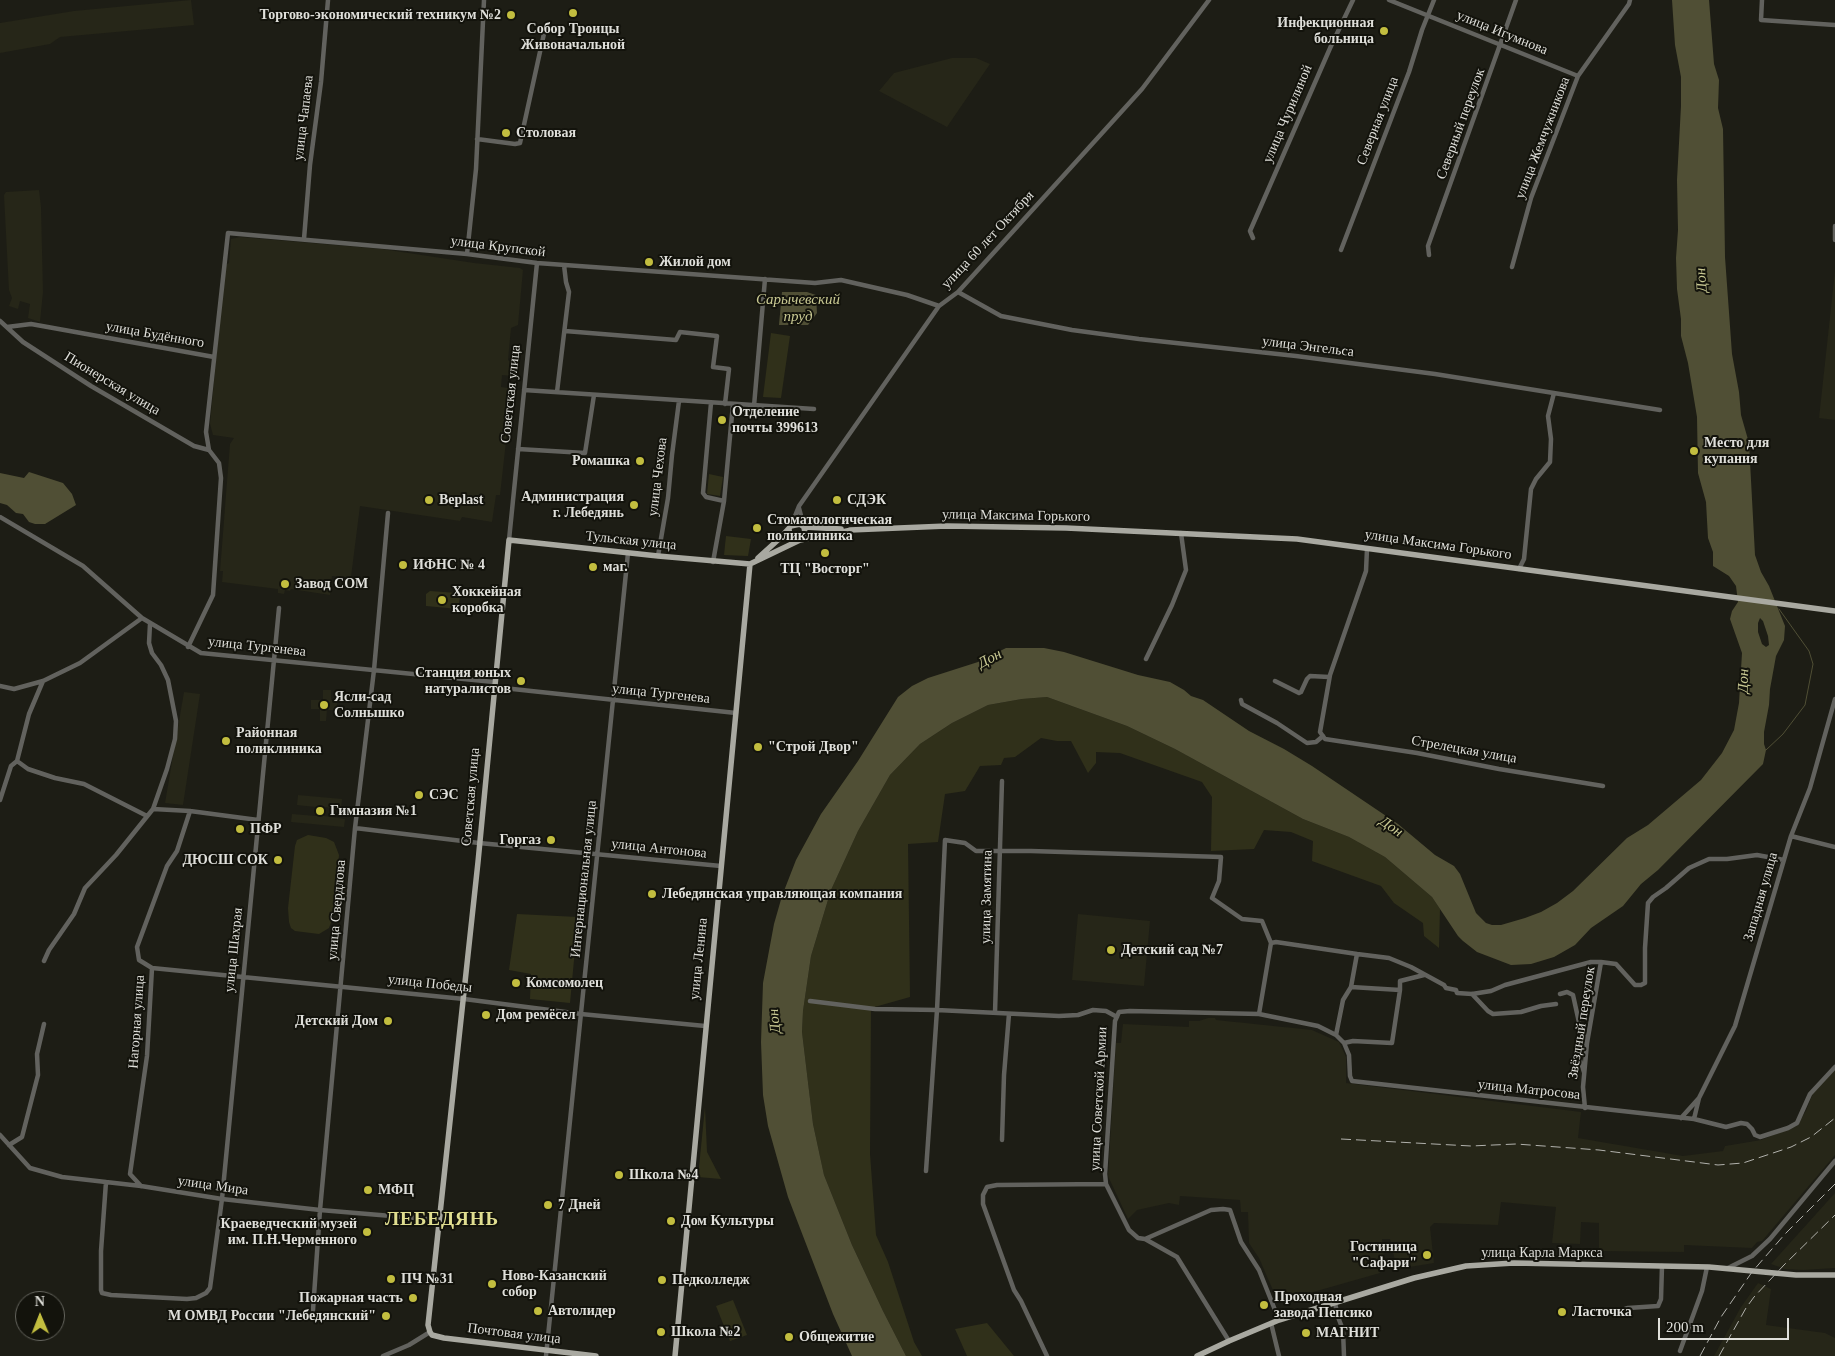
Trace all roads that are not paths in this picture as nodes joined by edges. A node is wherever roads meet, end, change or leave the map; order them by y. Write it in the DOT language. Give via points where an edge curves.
graph roads {
  1 [pos="328,0"];
  2 [pos="484,0"];
  3 [pos="1209,0"];
  4 [pos="1352,0"];
  5 [pos="1389,0"];
  6 [pos="1434,0"];
  7 [pos="1516,0"];
  8 [pos="1630,0"];
  9 [pos="1762,0"];
  10 [pos="1427,16"];
  11 [pos="1835,25"];
  12 [pos="545,29"];
  13 [pos="1501,46"];
  14 [pos="1578,76"];
  15 [pos="477,139"];
  16 [pos="1835,226"];
  17 [pos="228,233"];
  18 [pos="1253,238"];
  19 [pos="304,239"];
  20 [pos="1835,240"];
  21 [pos="1341,250"];
  22 [pos="467,254"];
  23 [pos="1430,255"];
  24 [pos="537,263"];
  25 [pos="564,265"];
  26 [pos="1512,267"];
  27 [pos="766,279"];
  28 [pos="958,292"];
  29 [pos="939,306"];
  30 [pos="0,321"];
  31 [pos="8,327"];
  32 [pos="565,331"];
  33 [pos="214,357"];
  34 [pos="524,390"];
  35 [pos="557,392"];
  36 [pos="1554,393"];
  37 [pos="594,395"];
  38 [pos="679,400"];
  39 [pos="711,403"];
  40 [pos="725,404"];
  41 [pos="733,404"];
  42 [pos="754,406"];
  43 [pos="814,409"];
  44 [pos="1660,410"];
  45 [pos="518,449"];
  46 [pos="209,450"];
  47 [pos="724,500"];
  48 [pos="799,506"];
  49 [pos="388,514"];
  50 [pos="0,517"];
  51 [pos="790,528"];
  52 [pos="804,528"];
  53 [pos="852,530"];
  54 [pos="1181,533"];
  55 [pos="509,540"];
  56 [pos="800,540"];
  57 [pos="1367,548"];
  58 [pos="628,553"];
  59 [pos="658,556"];
  60 [pos="713,562"];
  61 [pos="750,564"];
  62 [pos="1520,569"];
  63 [pos="279,608"];
  64 [pos="1835,611"];
  65 [pos="142,618"];
  66 [pos="150,624"];
  67 [pos="188,647"];
  68 [pos="1146,659"];
  69 [pos="275,660"];
  70 [pos="374,670"];
  71 [pos="1329,677"];
  72 [pos="43,681"];
  73 [pos="1275,681"];
  74 [pos="494,684"];
  75 [pos="0,686"];
  76 [pos="1835,699"];
  77 [pos="1241,700"];
  78 [pos="613,701"];
  79 [pos="736,713"];
  80 [pos="1323,736"];
  81 [pos="17,761"];
  82 [pos="1002,781"];
  83 [pos="1603,786"];
  84 [pos="0,800"];
  85 [pos="153,809"];
  86 [pos="190,811"];
  87 [pos="147,816"];
  88 [pos="258,820"];
  89 [pos="355,828"];
  90 [pos="1791,836"];
  91 [pos="480,843"];
  92 [pos="1835,847"];
  93 [pos="999,852"];
  94 [pos="598,854"];
  95 [pos="1784,860"];
  96 [pos="721,866"];
  97 [pos="1271,943"];
  98 [pos="1357,954"];
  99 [pos="44,961"];
  100 [pos="1601,962"];
  101 [pos="152,968"];
  102 [pos="1424,975"];
  103 [pos="244,978"];
  104 [pos="341,987"];
  105 [pos="1351,987"];
  106 [pos="1400,990"];
  107 [pos="1472,994"];
  108 [pos="1560,994"];
  109 [pos="464,999"];
  110 [pos="810,1001"];
  111 [pos="1556,1004"];
  112 [pos="937,1010"];
  113 [pos="995,1013"];
  114 [pos="581,1014"];
  115 [pos="1009,1014"];
  116 [pos="1260,1014"];
  117 [pos="1117,1017"];
  118 [pos="44,1024"];
  119 [pos="1580,1024"];
  120 [pos="706,1026"];
  121 [pos="1336,1035"];
  122 [pos="1344,1043"];
  123 [pos="1587,1048"];
  124 [pos="1835,1067"];
  125 [pos="1584,1073"];
  126 [pos="1699,1098"];
  127 [pos="1585,1108"];
  128 [pos="1681,1118"];
  129 [pos="1694,1120"];
  130 [pos="0,1135"];
  131 [pos="1002,1140"];
  132 [pos="9,1145"];
  133 [pos="1835,1161"];
  134 [pos="926,1171"];
  135 [pos="106,1182"];
  136 [pos="1106,1184"];
  137 [pos="141,1186"];
  138 [pos="222,1199"];
  139 [pos="320,1210"];
  140 [pos="439,1220"];
  141 [pos="1145,1239"];
  142 [pos="1662,1266"];
  143 [pos="1707,1267"];
  144 [pos="1728,1268"];
  145 [pos="1835,1275"];
  146 [pos="1335,1303"];
  147 [pos="313,1310"];
  148 [pos="1623,1313"];
  149 [pos="1279,1320"];
  150 [pos="1271,1323"];
  151 [pos="430,1332"];
  152 [pos="1228,1341"];
  153 [pos="546,1353"];
  154 [pos="1678,1354"];
  155 [pos="383,1356"];
  156 [pos="596,1356"];
  157 [pos="675,1356"];
  158 [pos="1047,1356"];
  159 [pos="1197,1356"];
  160 [pos="1279,1356"];
  161 [pos="1344,1356"];
  1 -- 19 [label="street, улица Чапаева"];
  2 -- 15 [label="street"];
  3 -- 28 [label="street, улица 60 лет Октября" via="1142,89"];
  4 -- 18 [label="street, улица Чурилиной" via="1250,231"];
  5 -- 10 [label="street, улица Игумнова"];
  6 -- 10 [label="street, Северная улица"];
  7 -- 13 [label="street, Северный переулок"];
  8 -- 14 [label="street, улица Жемчужникова"];
  9 -- 11 [label="street" via="1761,20"];
  10 -- 13 [label="street, улица Игумнова"];
  10 -- 21 [label="street, Северная улица"];
  12 -- 15 [label="street" via="520,143"];
  13 -- 14 [label="street, улица Игумнова"];
  13 -- 23 [label="street, Северный переулок" via="1428,246"];
  14 -- 26 [label="street, улица Жемчужникова" via="1531,198"];
  15 -- 22 [label="street"];
  16 -- 20 [label="street"];
  17 -- 19 [label="street, улица Крупской"];
  17 -- 33 [label="street, улица Будённого"];
  19 -- 22 [label="street, улица Крупской"];
  22 -- 24 [label="street, улица Крупской"];
  24 -- 25 [label="street, улица Крупской"];
  24 -- 34 [label="street, Советская улица"];
  25 -- 27 [label="street, улица Крупской"];
  25 -- 32 [label="street" via="570,292"];
  27 -- 29 [label="street, улица Крупской" via="815,283 841,280"];
  27 -- 42 [label="street"];
  28 -- 29 [label="street, улица 60 лет Октября"];
  28 -- 36 [label="street, улица Энгельса" via="1001,316 1072,330 1314,358"];
  29 -- 48 [label="street, улица 60 лет Октября"];
  30 -- 31 [label="street"];
  31 -- 33 [label="street, улица Будённого" via="31,324"];
  31 -- 46 [label="street, Пионерская улица" via="23,342 91,386 194,446"];
  32 -- 35 [label="street"];
  32 -- 40 [label="street" via="676,340 680,332 717,336 713,367 729,369"];
  33 -- 46 [label="street" via="206,432"];
  34 -- 35 [label="street"];
  34 -- 45 [label="street, Советская улица"];
  35 -- 37 [label="street"];
  36 -- 44 [label="street, улица Энгельса"];
  36 -- 62 [label="street" via="1548,416 1550,462 1532,489"];
  37 -- 38 [label="street"];
  37 -- 45 [label="street" via="585,453"];
  38 -- 39 [label="street"];
  38 -- 59 [label="street, улица Чехова"];
  39 -- 40 [label="street"];
  39 -- 47 [label="street" via="703,493 706,497"];
  40 -- 41 [label="street"];
  41 -- 42 [label="street"];
  41 -- 47 [label="street"];
  42 -- 43 [label="street"];
  45 -- 55 [label="street, Советская улица"];
  46 -- 67 [label="street" via="219,463 221,478 213,595"];
  47 -- 60 [label="street"];
  48 -- 51 [label="street, улица 60 лет Октября"];
  48 -- 52 [label="street"];
  49 -- 70 [label="street, улица Свердлова"];
  50 -- 65 [label="street, улица Тургенева" via="83,566"];
  51 -- 52 [label="main road" via="798,524"];
  51 -- 56 [label="main road" via="792,538"];
  51 -- 61 [label="main road"];
  52 -- 53 [label="main road, улица Максима Горького"];
  52 -- 56 [label="main road"];
  53 -- 54 [label="main road, улица Максима Горького" via="956,526"];
  53 -- 56 [label="main road, улица Максима Горького"];
  54 -- 57 [label="main road, улица Максима Горького" via="1297,539"];
  54 -- 68 [label="street" via="1186,570"];
  55 -- 58 [label="main road, Тульская улица"];
  55 -- 74 [label="main road, Советская улица"];
  56 -- 61 [label="main road, Тульская улица"];
  57 -- 62 [label="main road, улица Максима Горького"];
  57 -- 71 [label="street" via="1366,571"];
  58 -- 59 [label="main road, Тульская улица"];
  58 -- 78 [label="street, Интернациональная улица"];
  59 -- 60 [label="main road, Тульская улица"];
  60 -- 61 [label="main road, Тульская улица"];
  61 -- 79 [label="main road, улица Ленина"];
  62 -- 64 [label="main road, улица Максима Горького"];
  63 -- 69 [label="street, улица Шахрая"];
  65 -- 66 [label="street, улица Тургенева"];
  65 -- 72 [label="street" via="80,663"];
  66 -- 67 [label="street, улица Тургенева"];
  66 -- 85 [label="street" via="149,643 168,680 176,721 175,739"];
  67 -- 69 [label="street, улица Тургенева" via="201,653"];
  69 -- 70 [label="street, улица Тургенева"];
  69 -- 88 [label="street, улица Шахрая"];
  70 -- 74 [label="street, улица Тургенева"];
  70 -- 89 [label="street, улица Свердлова"];
  71 -- 73 [label="street" via="1310,676 1299,693"];
  71 -- 80 [label="street" via="1320,732"];
  72 -- 75 [label="street" via="14,689"];
  72 -- 81 [label="street" via="29,714"];
  74 -- 78 [label="street, улица Тургенева"];
  74 -- 91 [label="main road, Советская улица"];
  76 -- 90 [label="street, Западная улица" via="1810,788"];
  77 -- 80 [label="street, Стрелецкая улица" via="1242,704 1307,743 1316,742"];
  78 -- 79 [label="street, улица Тургенева"];
  78 -- 94 [label="street, Интернациональная улица"];
  79 -- 96 [label="main road, улица Ленина"];
  80 -- 83 [label="street, Стрелецкая улица" via="1325,739"];
  81 -- 84 [label="street" via="11,766"];
  81 -- 87 [label="street" via="28,769 84,784"];
  82 -- 93 [label="street, улица Замятина"];
  85 -- 86 [label="street"];
  85 -- 87 [label="street"];
  86 -- 88 [label="street"];
  86 -- 101 [label="street, Нагорная улица" via="177,851 166,866 138,947 139,960"];
  87 -- 99 [label="street" via="85,888 74,914 48,950"];
  88 -- 103 [label="street, улица Шахрая"];
  89 -- 91 [label="street, улица Антонова"];
  89 -- 104 [label="street, улица Свердлова"];
  90 -- 92 [label="street"];
  90 -- 95 [label="street, Западная улица"];
  91 -- 94 [label="street, улица Антонова"];
  91 -- 109 [label="main road, Советская улица"];
  93 -- 97 [label="street" via="1221,857 1220,881 1212,898 1242,919 1262,922"];
  93 -- 112 [label="street" via="976,851 964,844 944,840"];
  93 -- 113 [label="street, улица Замятина"];
  94 -- 96 [label="street, улица Антонова"];
  94 -- 114 [label="street, Интернациональная улица"];
  95 -- 100 [label="street, Звёздный переулок" via="1757,854 1709,859 1689,868 1653,897 1648,903 1645,983 1635,985 1616,964"];
  95 -- 126 [label="street, Западная улица" via="1735,1026"];
  96 -- 120 [label="main road, улица Ленина"];
  97 -- 98 [label="street"];
  97 -- 116 [label="street"];
  98 -- 102 [label="street" via="1389,958"];
  98 -- 105 [label="street"];
  100 -- 107 [label="street" via="1590,962"];
  100 -- 123 [label="street, Звёздный переулок"];
  101 -- 103 [label="street, улица Победы"];
  101 -- 137 [label="street, Нагорная улица" via="147,1056 130,1174"];
  102 -- 106 [label="street" via="1400,981"];
  102 -- 107 [label="street" via="1457,993"];
  103 -- 104 [label="street, улица Победы"];
  103 -- 138 [label="street, улица Шахрая"];
  104 -- 109 [label="street, улица Победы"];
  104 -- 139 [label="street, улица Свердлова"];
  105 -- 106 [label="street"];
  105 -- 121 [label="street" via="1344,1000"];
  106 -- 122 [label="street" via="1392,1043"];
  107 -- 111 [label="street" via="1493,1014"];
  108 -- 119 [label="street" via="1573,995"];
  109 -- 114 [label="street, улица Победы"];
  109 -- 140 [label="main road, Советская улица"];
  110 -- 112 [label="street" via="875,1009"];
  112 -- 113 [label="street"];
  112 -- 134 [label="street"];
  113 -- 115 [label="street"];
  114 -- 120 [label="street, улица Победы"];
  114 -- 153 [label="street, Интернациональная улица"];
  115 -- 117 [label="street" via="1059,1016 1093,1010 1106,1011"];
  115 -- 131 [label="street"];
  116 -- 117 [label="street, улица Советской Армии" via="1119,1012"];
  116 -- 121 [label="street, улица Советской Армии" via="1318,1026"];
  117 -- 136 [label="street, улица Советской Армии"];
  118 -- 132 [label="street" via="37,1054 38,1075 22,1137"];
  119 -- 123 [label="street"];
  119 -- 125 [label="street" via="1578,1046"];
  120 -- 157 [label="main road, улица Ленина"];
  121 -- 122 [label="street, улица Советской Армии"];
  122 -- 127 [label="street, улица Матросова" via="1352,1081"];
  123 -- 125 [label="street, Звёздный переулок"];
  124 -- 129 [label="street, улица Матросова" via="1810,1094 1797,1122 1788,1128 1760,1137 1755,1136 1747,1124 1726,1127"];
  125 -- 127 [label="street, Звёздный переулок"];
  126 -- 128 [label="street"];
  126 -- 129 [label="street"];
  127 -- 128 [label="street, улица Матросова"];
  128 -- 129 [label="street, улица Матросова"];
  130 -- 132 [label="street, улица Мира"];
  132 -- 135 [label="street, улица Мира" via="30,1168 62,1177"];
  133 -- 144 [label="street" via="1770,1239 1752,1256"];
  135 -- 137 [label="street, улица Мира"];
  135 -- 138 [label="street, улица Шахрая" via="101,1290 111,1296 187,1299 206,1293 210,1288"];
  136 -- 141 [label="street, улица Советской Армии" via="1129,1230 1138,1238"];
  136 -- 158 [label="street" via="997,1185 988,1187 983,1195 983,1204 1014,1290"];
  137 -- 138 [label="street, улица Мира"];
  138 -- 139 [label="street, улица Мира"];
  139 -- 140 [label="street, улица Мира"];
  139 -- 147 [label="street, улица Свердлова"];
  140 -- 151 [label="main road, Советская улица"];
  141 -- 149 [label="street" via="1211,1210 1230,1210 1241,1242 1259,1270"];
  141 -- 152 [label="street, улица Советской Армии" via="1176,1257"];
  142 -- 143 [label="main road, улица Карла Маркса"];
  142 -- 146 [label="main road, улица Карла Маркса" via="1514,1263 1466,1266 1420,1276"];
  142 -- 148 [label="street" via="1662,1299 1658,1306 1625,1309"];
  143 -- 144 [label="main road, улица Карла Маркса"];
  143 -- 154 [label="street" via="1702,1291"];
  144 -- 145 [label="main road, улица Карла Маркса" via="1796,1275"];
  146 -- 149 [label="main road, улица Карла Маркса"];
  146 -- 161 [label="street" via="1343,1330"];
  149 -- 150 [label="main road, улица Карла Маркса"];
  150 -- 152 [label="main road, улица Карла Маркса"];
  150 -- 160 [label="street"];
  151 -- 153 [label="main road, Почтовая улица" via="444,1338"];
  151 -- 155 [label="street"];
  152 -- 159 [label="main road, улица Карла Маркса"];
  153 -- 156 [label="main road, Почтовая улица"];
}
